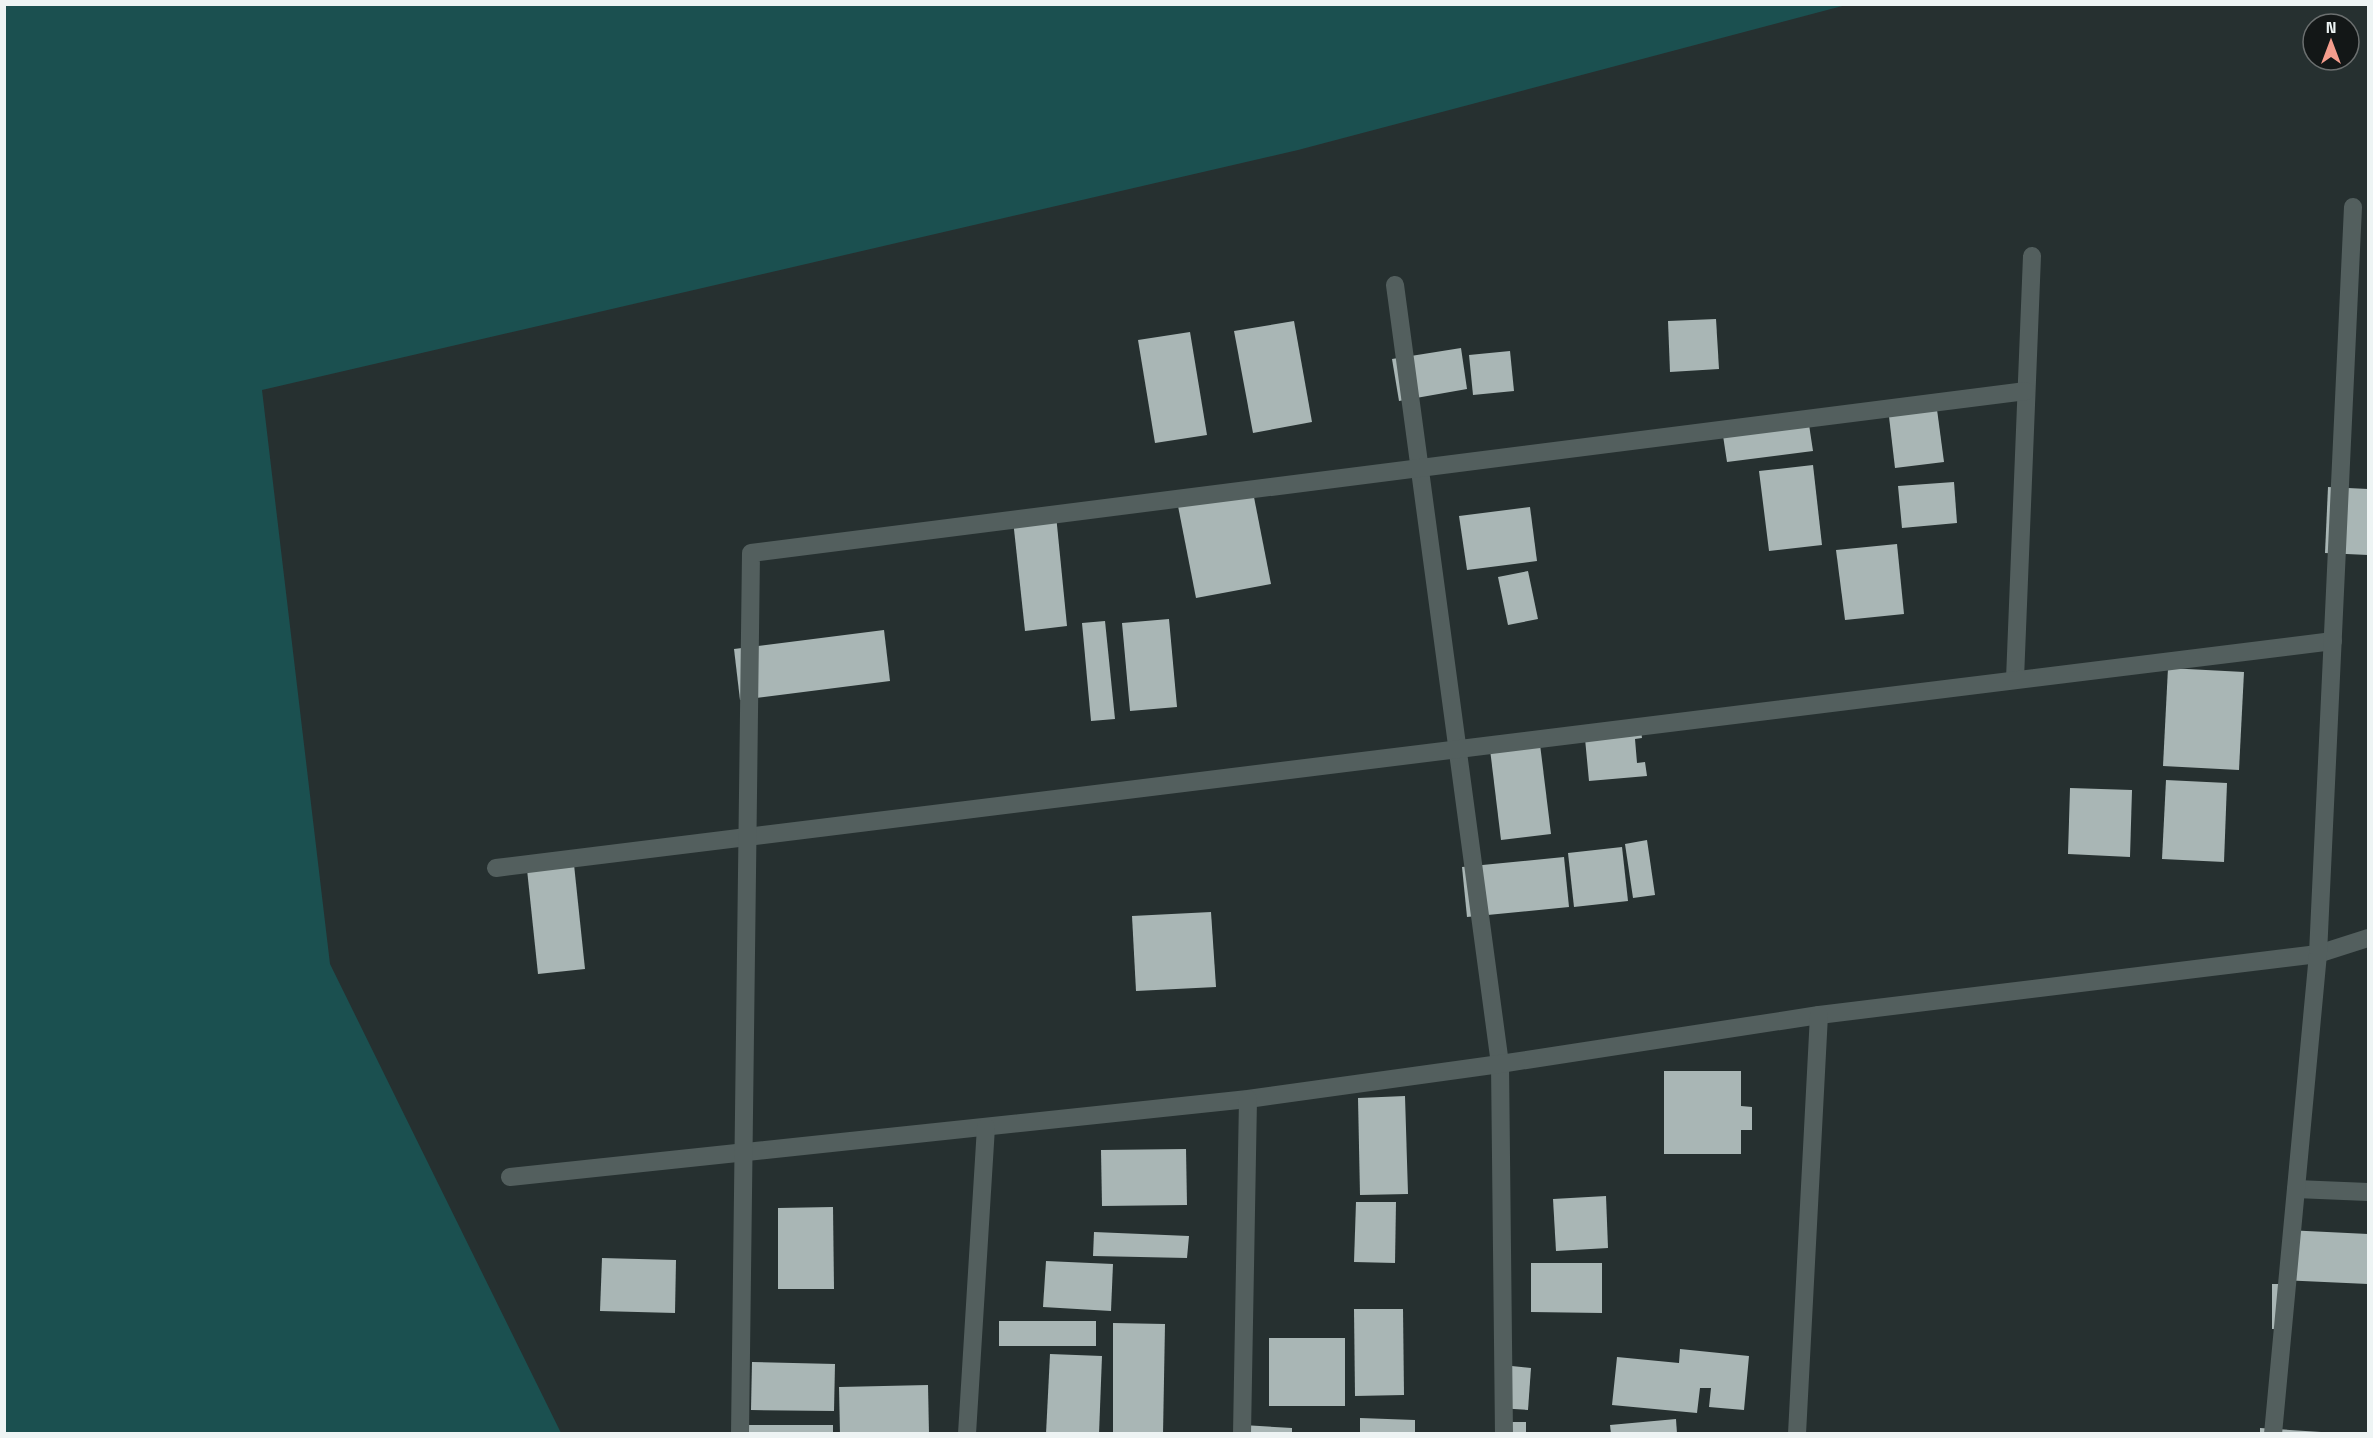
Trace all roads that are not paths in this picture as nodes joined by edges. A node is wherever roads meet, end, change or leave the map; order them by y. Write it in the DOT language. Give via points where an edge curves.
graph roads {
  1 [pos="2353,207"];
  2 [pos="2032,256"];
  3 [pos="1395,285"];
  4 [pos="2026,391"];
  5 [pos="1420,468"];
  6 [pos="2333,641"];
  7 [pos="2015,679"];
  8 [pos="1458,748"];
  9 [pos="748,838"];
  10 [pos="496,868"];
  11 [pos="2368,938"];
  12 [pos="2318,954"];
  13 [pos="1819,1015"];
  14 [pos="1500,1064"];
  15 [pos="1248,1099"];
  16 [pos="986,1126"];
  17 [pos="744,1153"];
  18 [pos="510,1177"];
  19 [pos="2296,1189"];
  20 [pos="2368,1192"];
  21 [pos="740,1434"];
  22 [pos="967,1434"];
  23 [pos="1242,1434"];
  24 [pos="1504,1434"];
  25 [pos="1797,1434"];
  26 [pos="2273,1434"];
  1 -- 6 [label="street"];
  2 -- 4 [label="street"];
  3 -- 5 [label="street"];
  4 -- 5 [label="street"];
  4 -- 7 [label="street"];
  5 -- 8 [label="street"];
  5 -- 9 [label="street" via="751,553"];
  6 -- 7 [label="street"];
  6 -- 12 [label="street"];
  7 -- 8 [label="street"];
  8 -- 9 [label="street"];
  8 -- 14 [label="street"];
  9 -- 10 [label="street"];
  9 -- 17 [label="street"];
  11 -- 12 [label="street"];
  12 -- 13 [label="street"];
  12 -- 19 [label="street"];
  13 -- 14 [label="street"];
  13 -- 25 [label="street"];
  14 -- 15 [label="street"];
  14 -- 24 [label="street"];
  15 -- 16 [label="street"];
  15 -- 23 [label="street"];
  16 -- 17 [label="street"];
  16 -- 22 [label="street"];
  17 -- 18 [label="street"];
  17 -- 21 [label="street"];
  19 -- 20 [label="street"];
  19 -- 26 [label="street"];
}
